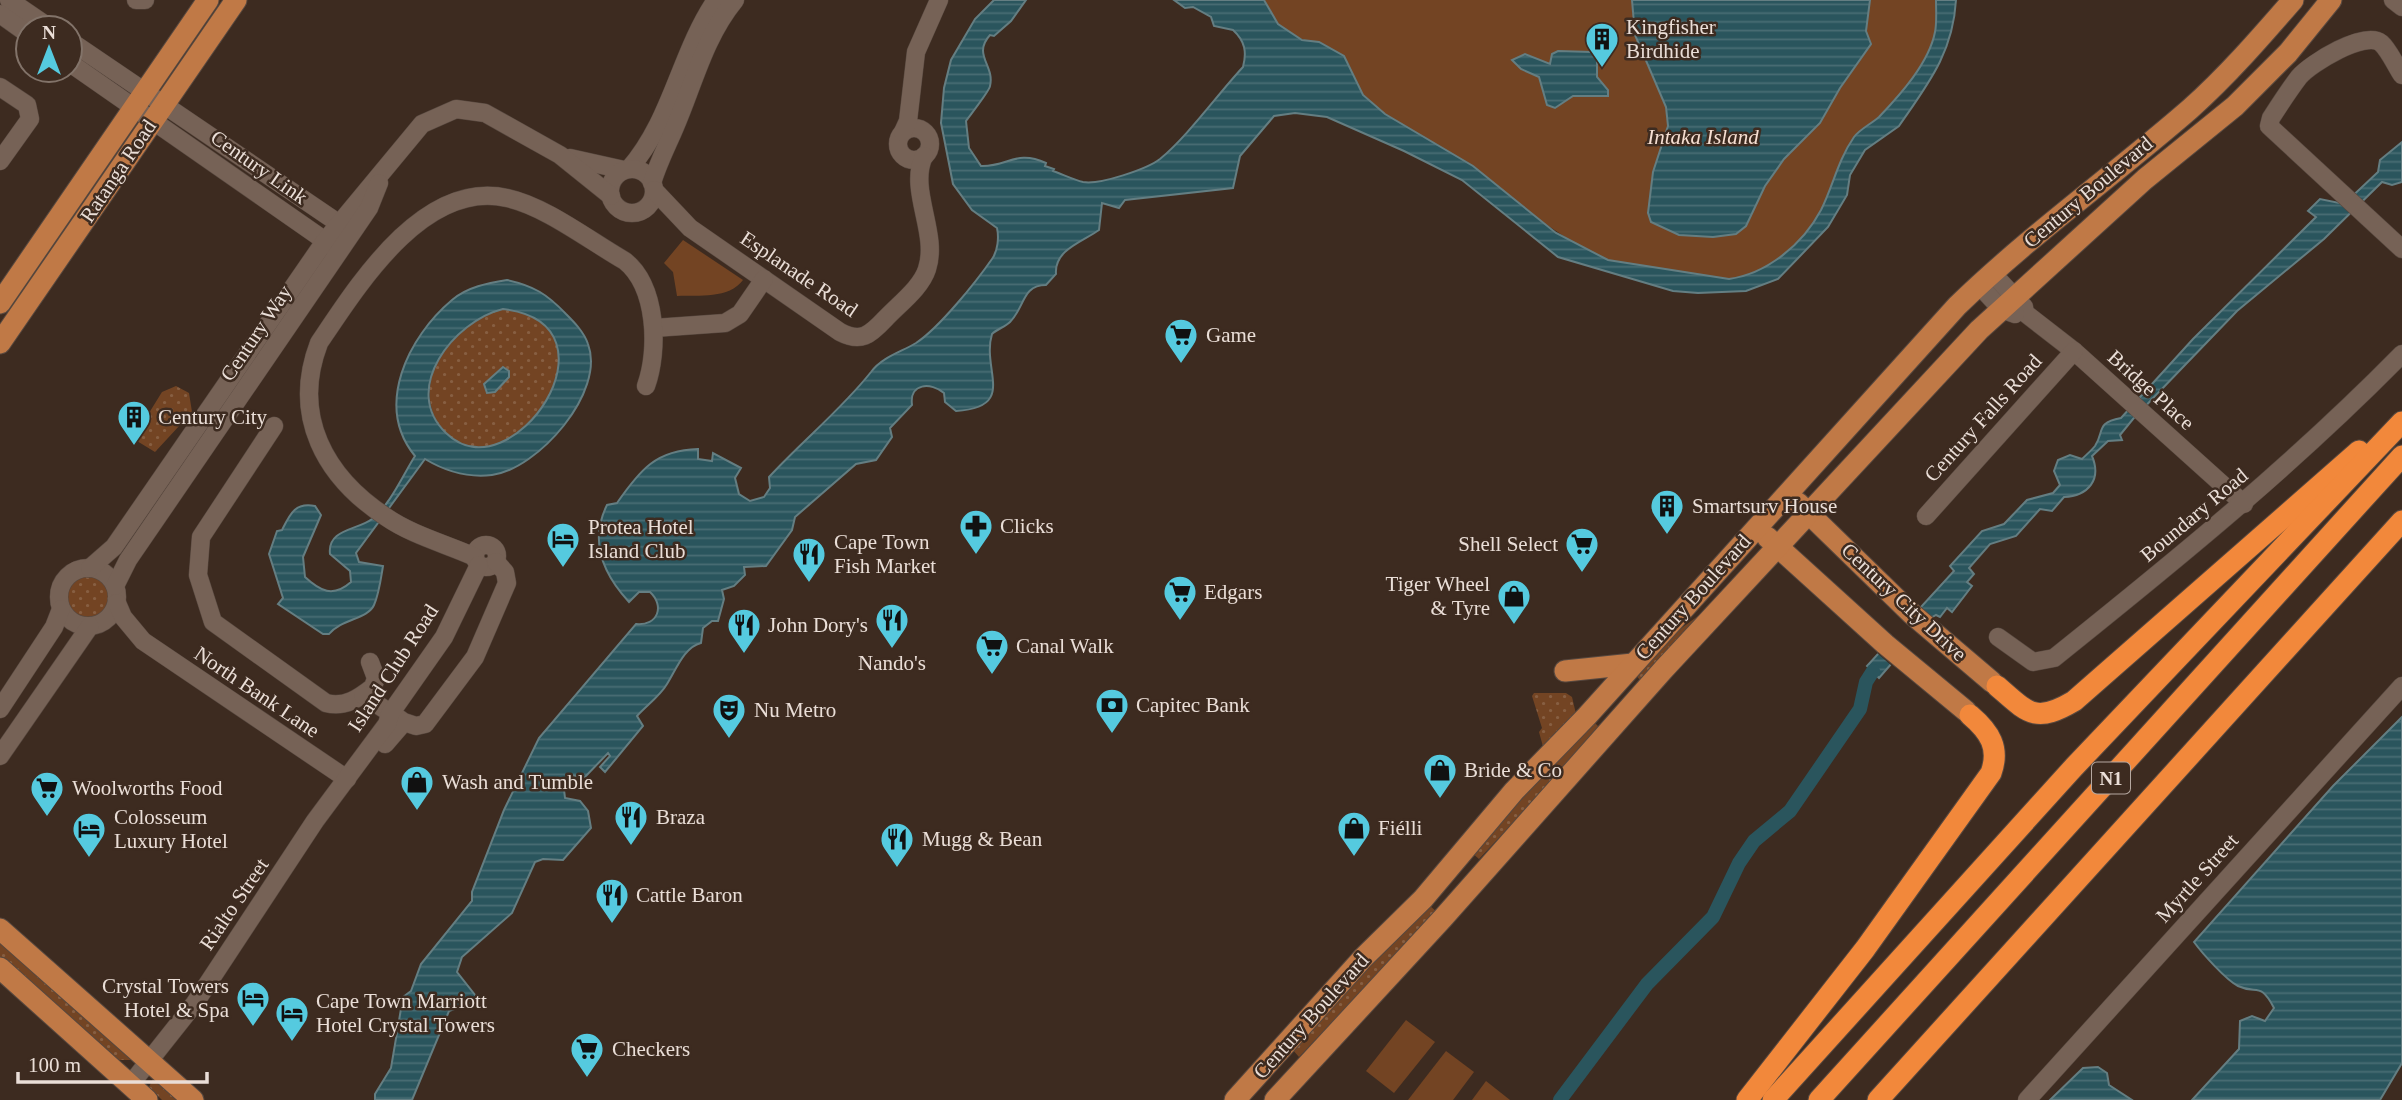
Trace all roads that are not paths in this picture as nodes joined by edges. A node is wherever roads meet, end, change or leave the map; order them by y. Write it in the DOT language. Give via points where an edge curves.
graph roads {
  1 [pos="136,0"];
  2 [pos="145,0"];
  3 [pos="208,0"];
  4 [pos="236,0"];
  5 [pos="716,0"];
  6 [pos="735,0"];
  7 [pos="939,0"];
  8 [pos="2293,0"];
  9 [pos="2332,0"];
  10 [pos="2393,0"];
  11 [pos="2402,7"];
  12 [pos="84,53"];
  13 [pos="84,71"];
  14 [pos="2402,75"];
  15 [pos="0,87"];
  16 [pos="149,106"];
  17 [pos="912,131"];
  18 [pos="560,155"];
  19 [pos="0,161"];
  20 [pos="917,162"];
  21 [pos="626,170"];
  22 [pos="653,186"];
  23 [pos="611,196"];
  24 [pos="637,212"];
  25 [pos="345,228"];
  26 [pos="690,228"];
  27 [pos="325,241"];
  28 [pos="2402,249"];
  29 [pos="340,251"];
  30 [pos="761,277"];
  31 [pos="1985,279"];
  32 [pos="0,303"];
  33 [pos="2013,306"];
  34 [pos="654,328"];
  35 [pos="0,343"];
  36 [pos="2074,351"];
  37 [pos="2402,355"];
  38 [pos="646,386"];
  39 [pos="2402,407"];
  40 [pos="2402,422"];
  41 [pos="274,426"];
  42 [pos="2402,456"];
  43 [pos="1787,492"];
  44 [pos="2244,504"];
  45 [pos="1808,512"];
  46 [pos="1926,516"];
  47 [pos="2402,521"];
  48 [pos="1756,527"];
  49 [pos="1777,546"];
  50 [pos="483,561"];
  51 [pos="90,569"];
  52 [pos="116,594"];
  53 [pos="61,609"];
  54 [pos="93,626"];
  55 [pos="1998,637"];
  56 [pos="142,641"];
  57 [pos="370,662"];
  58 [pos="1633,664"];
  59 [pos="1565,671"];
  60 [pos="1994,684"];
  61 [pos="2402,686"];
  62 [pos="363,695"];
  63 [pos="0,709"];
  64 [pos="1968,713"];
  65 [pos="397,718"];
  66 [pos="0,756"];
  67 [pos="347,779"];
  68 [pos="0,929"];
  69 [pos="0,968"];
  70 [pos="151,1061"];
  71 [pos="130,1084"];
  72 [pos="147,1100"];
  73 [pos="193,1100"];
  74 [pos="1235,1100"];
  75 [pos="1275,1100"];
  76 [pos="1747,1100"];
  77 [pos="1773,1100"];
  78 [pos="1819,1100"];
  79 [pos="1878,1100"];
  80 [pos="2026,1100"];
  1 -- 2 [label="street"];
  3 -- 16 [label="main road, Ratanga Road"];
  4 -- 16 [label="main road, Ratanga Road"];
  5 -- 21 [label="street" via="690,47 658,127"];
  6 -- 22 [label="street" via="701,57"];
  7 -- 17 [label="street" via="916,52"];
  8 -- 31 [label="main road, Century Boulevard" via="2190,109"];
  9 -- 33 [label="main road, Century Boulevard" via="2235,106 2146,179"];
  10 -- 11 [label="street"];
  12 -- 16 [label="street"];
  13 -- 16 [label="street"];
  14 -- 28 [label="street" via="2382,44 2364,39 2312,65 2271,117 2271,130"];
  15 -- 19 [label="street" via="27,105 30,119"];
  16 -- 25 [label="street, Century Link"];
  16 -- 27 [label="street, Century Link"];
  16 -- 32 [label="main road, Ratanga Road"];
  16 -- 35 [label="main road, Ratanga Road"];
  17 -- 20 [label="street" via="898,147"];
  17 -- 20 [label="street" via="929,139 930,147"];
  18 -- 21 [label="street, Century Way"];
  18 -- 23 [label="street, Century Way"];
  18 -- 25 [label="street, Century Way" via="485,113 456,109 422,124"];
  20 -- 30 [label="street, Esplanade Road" via="930,253 927,269 866,337 851,338 840,332"];
  21 -- 22 [label="street" via="643,172"];
  21 -- 23 [label="street" via="613,181"];
  22 -- 24 [label="street" via="649,204"];
  22 -- 26 [label="street, Esplanade Road"];
  23 -- 24 [label="street" via="621,209"];
  24 -- 26 [label="street, Esplanade Road"];
  25 -- 27 [label="street, Century Way"];
  25 -- 29 [label="street, Century Way"];
  26 -- 30 [label="street, Esplanade Road"];
  27 -- 29 [label="street, Century Link"];
  27 -- 51 [label="street, Century Way" via="114,547"];
  29 -- 52 [label="street, Century Way" via="128,560"];
  30 -- 34 [label="street" via="734,319 711,326"];
  31 -- 33 [label="street, Bridge Place"];
  31 -- 43 [label="main road, Century Boulevard"];
  33 -- 36 [label="street, Bridge Place"];
  33 -- 45 [label="main road, Century Boulevard"];
  34 -- 38 [label="street" via="654,364"];
  34 -- 50 [label="street" via="638,274 625,261 525,203 507,198 484,194 444,204 367,271 314,356 311,409 320,448 334,472 381,514"];
  36 -- 44 [label="street, Bridge Place"];
  36 -- 46 [label="street, Century Falls Road"];
  37 -- 44 [label="street, Boundary Road"];
  39 -- 60 [label="highway" via="2340,468 2074,701 2053,713 2038,715 2024,710"];
  40 -- 77 [label="highway" via="2074,767"];
  41 -- 62 [label="street" via="200,540 198,575 208,612 213,622 326,702 340,705"];
  42 -- 78 [label="highway, N1"];
  43 -- 45 [label="main road, Century City Drive"];
  43 -- 48 [label="main road, Century Boulevard"];
  44 -- 55 [label="street, Boundary Road" via="2054,658 2033,662"];
  45 -- 49 [label="main road, Century Boulevard"];
  45 -- 60 [label="main road, Century City Drive"];
  47 -- 79 [label="highway, N1"];
  48 -- 49 [label="main road, Century City Drive"];
  48 -- 58 [label="main road, Century Boulevard"];
  49 -- 64 [label="main road, Century City Drive"];
  49 -- 75 [label="main road, Century Boulevard"];
  50 -- 65 [label="street, Island Club Road"];
  50 -- 65 [label="street, Island Club Road" via="505,572 507,583 475,657 425,724 416,726"];
  51 -- 52 [label="street" via="105,574"];
  51 -- 53 [label="street" via="74,572 65,580 59,593"];
  52 -- 54 [label="street" via="109,617"];
  52 -- 56 [label="street, North Bank Lane" via="123,617"];
  53 -- 54 [label="street" via="74,623"];
  53 -- 63 [label="street"];
  54 -- 56 [label="street, North Bank Lane"];
  54 -- 66 [label="street"];
  56 -- 67 [label="street, North Bank Lane"];
  57 -- 62 [label="street" via="376,681"];
  58 -- 59 [label="main road"];
  58 -- 74 [label="main road, Century Boulevard"];
  61 -- 80 [label="street, Myrtle Street"];
  62 -- 65 [label="street"];
  64 -- 76 [label="highway" via="1993,742 1991,773 1865,949"];
  65 -- 67 [label="street, Island Club Road" via="387,724"];
  67 -- 70 [label="street, Rialto Street"];
  68 -- 70 [label="main road"];
  69 -- 71 [label="main road"];
  70 -- 71 [label="street, Rialto Street"];
  70 -- 73 [label="main road"];
  71 -- 72 [label="main road"];
}
